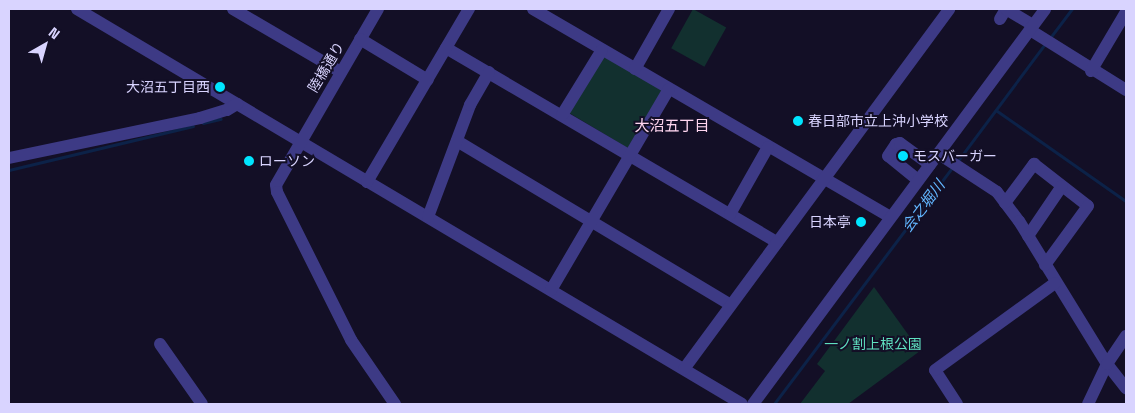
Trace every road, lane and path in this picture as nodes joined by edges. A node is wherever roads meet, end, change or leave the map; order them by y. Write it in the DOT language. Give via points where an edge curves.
graph roads {
  1 [pos="232,9"];
  2 [pos="378,9"];
  3 [pos="469,9"];
  4 [pos="533,9"];
  5 [pos="669,9"];
  6 [pos="949,9"];
  7 [pos="1045,9"];
  8 [pos="84,10"];
  9 [pos="1003,14"];
  10 [pos="1126,14"];
  11 [pos="1034,30"];
  12 [pos="360,40"];
  13 [pos="446,48"];
  14 [pos="602,50"];
  15 [pos="635,69"];
  16 [pos="1091,71"];
  17 [pos="341,72"];
  18 [pos="489,72"];
  19 [pos="428,80"];
  20 [pos="669,89"];
  21 [pos="1126,90"];
  22 [pos="237,104"];
  23 [pos="562,115"];
  24 [pos="299,140"];
  25 [pos="457,141"];
  26 [pos="768,147"];
  27 [pos="630,155"];
  28 [pos="943,156"];
  29 [pos="9,158"];
  30 [pos="930,165"];
  31 [pos="824,179"];
  32 [pos="367,182"];
  33 [pos="913,182"];
  34 [pos="1062,186"];
  35 [pos="1005,202"];
  36 [pos="730,214"];
  37 [pos="428,217"];
  38 [pos="890,217"];
  39 [pos="591,222"];
  40 [pos="1028,236"];
  41 [pos="777,242"];
  42 [pos="1045,265"];
  43 [pos="1055,282"];
  44 [pos="550,290"];
  45 [pos="729,304"];
  46 [pos="1126,336"];
  47 [pos="160,344"];
  48 [pos="1107,364"];
  49 [pos="684,369"];
  50 [pos="1126,388"];
  51 [pos="202,404"];
  52 [pos="395,404"];
  53 [pos="742,404"];
  54 [pos="753,404"];
  55 [pos="957,404"];
  56 [pos="1088,404"];
  1 -- 17 [label="street"];
  2 -- 12 [label="street, 陸橋通り"];
  3 -- 13 [label="street"];
  4 -- 14 [label="street"];
  5 -- 15 [label="street"];
  6 -- 31 [label="street"];
  7 -- 11 [label="street"];
  8 -- 22 [label="street"];
  9 -- 11 [label="street"];
  10 -- 16 [label="street"];
  11 -- 16 [label="street"];
  11 -- 28 [label="street" via="1008,49 992,71"];
  12 -- 17 [label="street, 陸橋通り"];
  12 -- 19 [label="street"];
  13 -- 18 [label="street"];
  13 -- 19 [label="street"];
  14 -- 15 [label="street"];
  14 -- 23 [label="street"];
  15 -- 20 [label="street"];
  16 -- 21 [label="street"];
  17 -- 24 [label="street, 陸橋通り"];
  18 -- 23 [label="street"];
  18 -- 25 [label="street" via="470,105"];
  19 -- 32 [label="street"];
  20 -- 26 [label="street"];
  20 -- 27 [label="street"];
  22 -- 24 [label="street"];
  22 -- 29 [label="street" via="200,118"];
  23 -- 27 [label="street"];
  24 -- 32 [label="street"];
  24 -- 52 [label="street, 陸橋通り" via="278,178 277,192 351,340"];
  25 -- 37 [label="street"];
  25 -- 39 [label="street"];
  26 -- 31 [label="street"];
  26 -- 36 [label="street"];
  27 -- 36 [label="street"];
  27 -- 39 [label="street"];
  28 -- 30 [label="street"];
  28 -- 35 [label="street" via="996,192"];
  30 -- 33 [label="street"];
  30 -- 33 [label="street" via="900,142 896,144 888,156"];
  31 -- 38 [label="street"];
  31 -- 41 [label="street"];
  32 -- 37 [label="street"];
  33 -- 38 [label="street"];
  34 -- 35 [label="street" via="1034,164"];
  34 -- 40 [label="street"];
  34 -- 42 [label="street" via="1088,206"];
  35 -- 40 [label="street"];
  36 -- 41 [label="street"];
  37 -- 44 [label="street"];
  38 -- 54 [label="street"];
  39 -- 44 [label="street"];
  39 -- 45 [label="street"];
  40 -- 42 [label="street"];
  41 -- 45 [label="street"];
  42 -- 43 [label="street"];
  43 -- 48 [label="street"];
  43 -- 55 [label="street" via="935,370"];
  44 -- 49 [label="street"];
  45 -- 49 [label="street"];
  46 -- 48 [label="street"];
  47 -- 51 [label="street"];
  48 -- 50 [label="street"];
  48 -- 56 [label="street"];
  49 -- 53 [label="street"];
}
